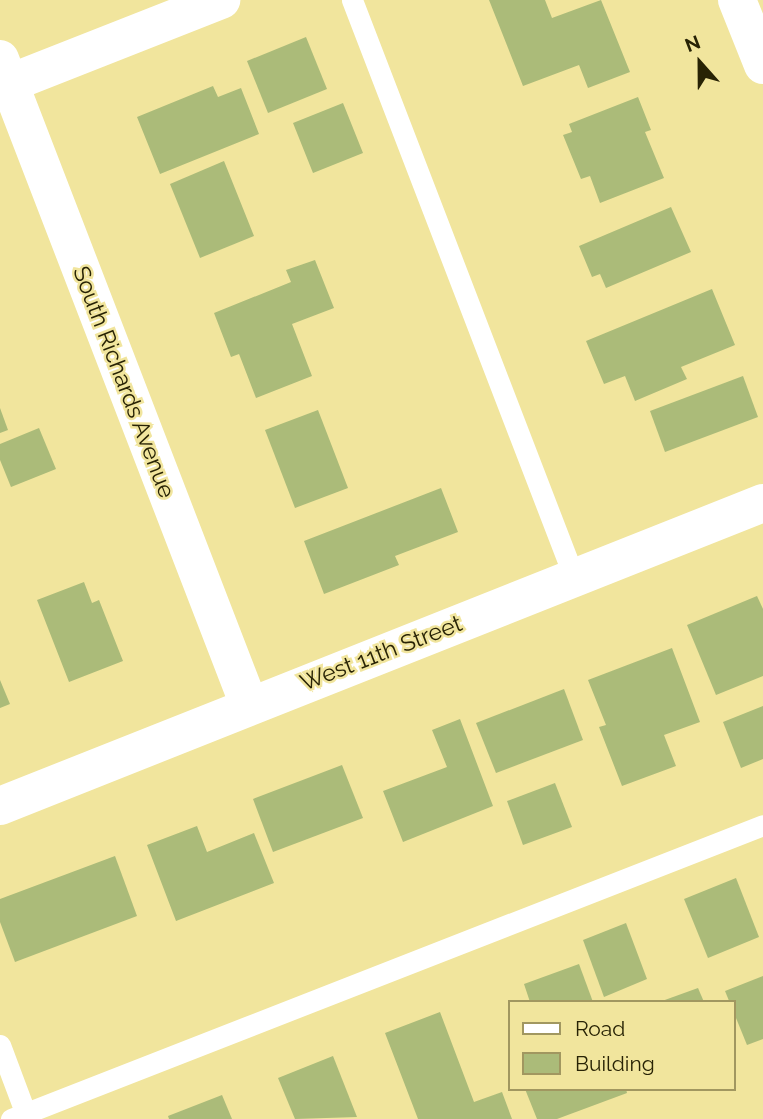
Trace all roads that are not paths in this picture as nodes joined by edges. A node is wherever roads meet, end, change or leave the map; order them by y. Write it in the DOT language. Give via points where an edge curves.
graph roads {
  1 [pos="221,0"];
  2 [pos="352,0"];
  3 [pos="737,0"];
  4 [pos="763,65"];
  5 [pos="3,77"];
  6 [pos="763,503"];
  7 [pos="574,577"];
  8 [pos="248,705"];
  9 [pos="0,806"];
  10 [pos="763,825"];
  11 [pos="0,1045"];
  12 [pos="18,1115"];
  1 -- 5 [label="street"];
  2 -- 7 [label="lane"];
  3 -- 4 [label="street"];
  5 -- 8 [label="street, South Richards Avenue"];
  6 -- 7 [label="street, West 11th Street"];
  7 -- 8 [label="street, West 11th Street"];
  8 -- 9 [label="street, West 11th Street"];
  10 -- 12 [label="lane"];
  11 -- 12 [label="lane"];
}
